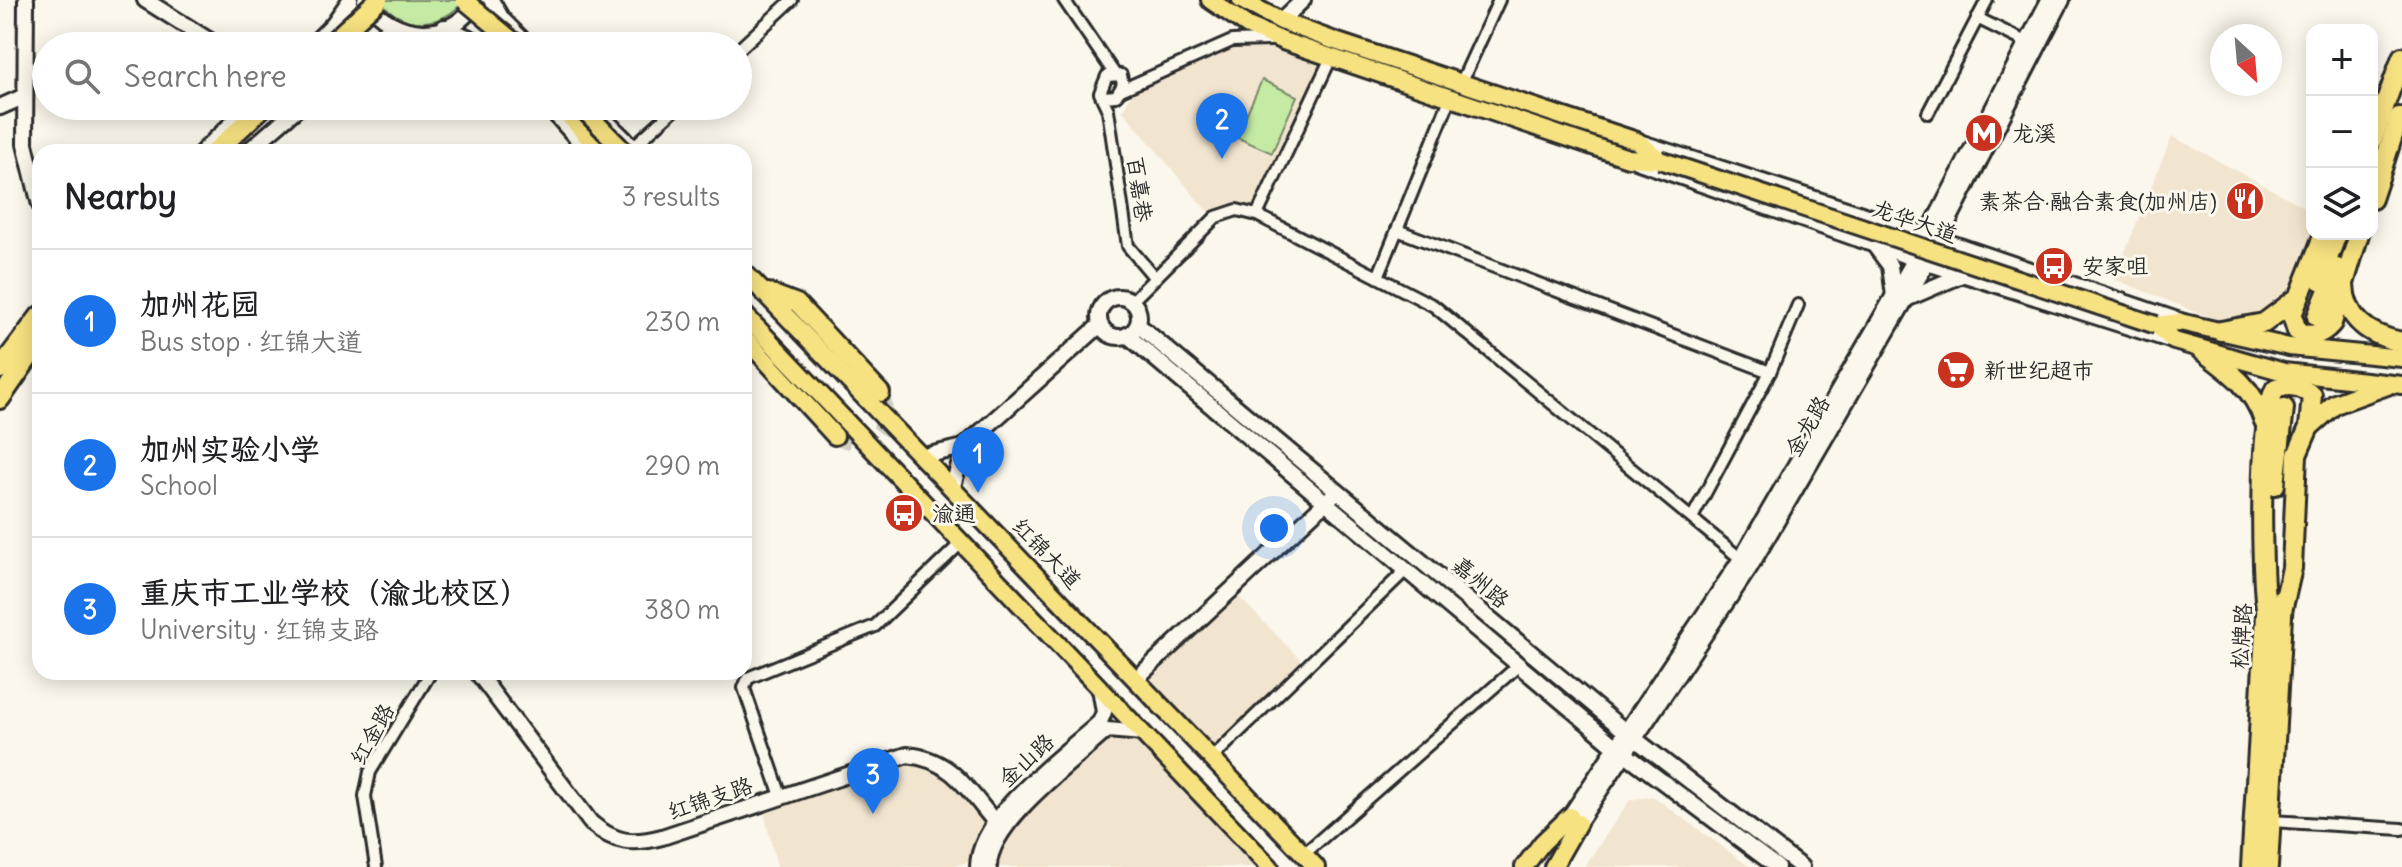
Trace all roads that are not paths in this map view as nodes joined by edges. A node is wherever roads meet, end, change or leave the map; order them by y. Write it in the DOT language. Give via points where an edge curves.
graph roads {
  1 [pos="26,0"];
  2 [pos="145,0"];
  3 [pos="340,0"];
  4 [pos="350,0"];
  5 [pos="365,0"];
  6 [pos="378,0"];
  7 [pos="392,0"];
  8 [pos="449,0"];
  9 [pos="464,0"];
  10 [pos="477,0"];
  11 [pos="491,0"];
  12 [pos="792,0"];
  13 [pos="1064,0"];
  14 [pos="1210,0"];
  15 [pos="1241,0"];
  16 [pos="1303,0"];
  17 [pos="1499,0"];
  18 [pos="1987,0"];
  19 [pos="2049,0"];
  20 [pos="2062,0"];
  21 [pos="1977,18"];
  22 [pos="1281,21"];
  23 [pos="392,26"];
  24 [pos="444,27"];
  25 [pos="196,32"];
  26 [pos="318,32"];
  27 [pos="324,32"];
  28 [pos="343,32"];
  29 [pos="358,32"];
  30 [pos="385,32"];
  31 [pos="456,32"];
  32 [pos="487,32"];
  33 [pos="502,32"];
  34 [pos="515,32"];
  35 [pos="752,37"];
  36 [pos="1283,41"];
  37 [pos="2032,45"];
  38 [pos="2402,57"];
  39 [pos="1331,58"];
  40 [pos="1114,73"];
  41 [pos="1461,83"];
  42 [pos="1119,93"];
  43 [pos="25,96"];
  44 [pos="1103,97"];
  45 [pos="1450,99"];
  46 [pos="0,107"];
  47 [pos="1928,113"];
  48 [pos="2394,113"];
  49 [pos="235,120"];
  50 [pos="249,120"];
  51 [pos="269,120"];
  52 [pos="283,120"];
  53 [pos="560,120"];
  54 [pos="572,120"];
  55 [pos="597,120"];
  56 [pos="604,120"];
  57 [pos="663,120"];
  58 [pos="2378,133"];
  59 [pos="1637,141"];
  60 [pos="210,144"];
  61 [pos="224,144"];
  62 [pos="251,144"];
  63 [pos="254,144"];
  64 [pos="582,144"];
  65 [pos="594,144"];
  66 [pos="625,144"];
  67 [pos="626,144"];
  68 [pos="638,144"];
  69 [pos="1628,158"];
  70 [pos="1660,160"];
  71 [pos="2375,168"];
  72 [pos="32,172"];
  73 [pos="2378,176"];
  74 [pos="1257,215"];
  75 [pos="1950,219"];
  76 [pos="1397,230"];
  77 [pos="1934,237"];
  78 [pos="2323,240"];
  79 [pos="2335,240"];
  80 [pos="2347,240"];
  81 [pos="2357,240"];
  82 [pos="1875,245"];
  83 [pos="1961,246"];
  84 [pos="1921,261"];
  85 [pos="2345,273"];
  86 [pos="1965,274"];
  87 [pos="1157,276"];
  88 [pos="1378,277"];
  89 [pos="752,280"];
  90 [pos="762,290"];
  91 [pos="1900,298"];
  92 [pos="1132,301"];
  93 [pos="1798,305"];
  94 [pos="2307,309"];
  95 [pos="2180,322"];
  96 [pos="1100,325"];
  97 [pos="2156,325"];
  98 [pos="32,327"];
  99 [pos="1132,330"];
  100 [pos="2221,331"];
  101 [pos="752,341"];
  102 [pos="2174,341"];
  103 [pos="752,342"];
  104 [pos="2402,342"];
  105 [pos="2201,350"];
  106 [pos="2402,351"];
  107 [pos="32,353"];
  108 [pos="2345,355"];
  109 [pos="2402,358"];
  110 [pos="0,369"];
  111 [pos="1770,372"];
  112 [pos="2394,385"];
  113 [pos="881,393"];
  114 [pos="0,399"];
  115 [pos="2289,409"];
  116 [pos="2265,426"];
  117 [pos="2309,427"];
  118 [pos="835,436"];
  119 [pos="964,447"];
  120 [pos="924,456"];
  121 [pos="953,486"];
  122 [pos="1337,491"];
  123 [pos="1325,502"];
  124 [pos="1692,518"];
  125 [pos="961,543"];
  126 [pos="1741,559"];
  127 [pos="1406,570"];
  128 [pos="2274,608"];
  129 [pos="1519,665"];
  130 [pos="752,676"];
  131 [pos="1137,678"];
  132 [pos="426,680"];
  133 [pos="483,680"];
  134 [pos="747,680"];
  135 [pos="1100,688"];
  136 [pos="1644,705"];
  137 [pos="1601,711"];
  138 [pos="1103,726"];
  139 [pos="1143,733"];
  140 [pos="1631,736"];
  141 [pos="1621,750"];
  142 [pos="1212,758"];
  143 [pos="781,796"];
  144 [pos="1574,820"];
  145 [pos="2271,821"];
  146 [pos="998,825"];
  147 [pos="2402,829"];
  148 [pos="1304,854"];
  149 [pos="1552,856"];
  150 [pos="376,867"];
  151 [pos="978,867"];
  152 [pos="989,867"];
  153 [pos="1270,867"];
  154 [pos="1316,867"];
  155 [pos="1524,867"];
  156 [pos="1533,867"];
  157 [pos="1544,867"];
  158 [pos="1777,867"];
  159 [pos="1801,867"];
  160 [pos="2251,867"];
  161 [pos="2268,867"];
  1 -- 43 [label="main road"];
  2 -- 25 [label="main road"];
  3 -- 26 [label="main road"];
  4 -- 27 [label="main road"];
  5 -- 23 [label="main road"];
  6 -- 28 [label="highway, bridge"];
  7 -- 29 [label="highway"];
  8 -- 32 [label="main road"];
  9 -- 33 [label="main road, bridge"];
  10 -- 24 [label="main road" via="457,22"];
  11 -- 34 [label="main road"];
  12 -- 35 [label="street"];
  13 -- 40 [label="street"];
  14 -- 36 [label="main road, 龙华大道" via="1248,26"];
  15 -- 22 [label="main road, 龙华大道"];
  16 -- 22 [label="main road"];
  17 -- 41 [label="street"];
  18 -- 21 [label="street"];
  19 -- 37 [label="main road, 金龙路"];
  20 -- 37 [label="main road, 金龙路"];
  21 -- 37 [label="street"];
  21 -- 47 [label="street"];
  22 -- 41 [label="main road, 龙华大道"];
  23 -- 24 [label="main road" via="411,32"];
  23 -- 30 [label="main road"];
  24 -- 31 [label="main road"];
  36 -- 39 [label="main road, 龙华大道"];
  36 -- 42 [label="street" via="1232,41"];
  37 -- 75 [label="main road, 金龙路"];
  37 -- 77 [label="main road, 金龙路"];
  38 -- 48 [label="highway"];
  39 -- 45 [label="main road, 龙华大道"];
  39 -- 74 [label="street"];
  40 -- 42 [label="street, 百嘉巷" via="1123,79"];
  40 -- 44 [label="street" via="1100,85"];
  41 -- 59 [label="main road, 龙华大道"];
  42 -- 44 [label="street"];
  42 -- 87 [label="street, 百嘉巷" via="1115,109 1133,237"];
  43 -- 46 [label="main road"];
  43 -- 72 [label="main road" via="25,144"];
  44 -- 87 [label="street, 百嘉巷" via="1128,246"];
  45 -- 69 [label="main road, 龙华大道"];
  45 -- 76 [label="street"];
  48 -- 58 [label="highway"];
  48 -- 71 [label="highway"];
  48 -- 73 [label="highway"];
  49 -- 60 [label="main road"];
  50 -- 61 [label="highway"];
  51 -- 62 [label="highway"];
  52 -- 63 [label="main road"];
  53 -- 64 [label="main road"];
  54 -- 65 [label="main road"];
  55 -- 66 [label="main road, bridge"];
  56 -- 67 [label="main road"];
  57 -- 68 [label="street"];
  59 -- 70 [label="main road, 龙华大道"];
  59 -- 77 [label="main road"];
  69 -- 70 [label="main road, 龙华大道"];
  69 -- 82 [label="main road"];
  70 -- 97 [label="main road, 龙华大道, bridge"];
  74 -- 87 [label="street" via="1237,210 1216,217"];
  74 -- 88 [label="street"];
  75 -- 77 [label="main road, 金龙路"];
  75 -- 83 [label="main road"];
  76 -- 88 [label="street"];
  76 -- 111 [label="street"];
  77 -- 83 [label="main road"];
  77 -- 84 [label="main road, 金龙路"];
  78 -- 94 [label="highway"];
  79 -- 94 [label="highway"];
  80 -- 94 [label="highway"];
  81 -- 85 [label="highway"];
  82 -- 84 [label="main road"];
  82 -- 91 [label="main road" via="1890,266"];
  83 -- 95 [label="main road"];
  84 -- 86 [label="main road"];
  84 -- 91 [label="main road, 金龙路"];
  85 -- 94 [label="highway" via="2332,323 2322,333 2309,336 2293,326"];
  85 -- 104 [label="highway" via="2347,302 2357,322"];
  86 -- 91 [label="main road"];
  86 -- 102 [label="main road"];
  87 -- 92 [label="street"];
  88 -- 124 [label="street" via="1455,321"];
  89 -- 90 [label="main road, 红锦大道"];
  90 -- 113 [label="main road" via="797,303"];
  90 -- 120 [label="main road, 红锦大道"];
  91 -- 126 [label="main road, 金龙路"];
  91 -- 140 [label="main road, 金龙路" via="1750,567"];
  92 -- 96 [label="main road" via="1120,296 1107,300 1099,311"];
  92 -- 99 [label="main road" via="1139,312"];
  93 -- 111 [label="street"];
  94 -- 100 [label="highway"];
  95 -- 97 [label="main road, 龙华大道"];
  95 -- 100 [label="main road, 龙华大道"];
  96 -- 99 [label="main road" via="1109,335"];
  96 -- 119 [label="main road"];
  97 -- 102 [label="main road, 龙华大道"];
  98 -- 110 [label="highway"];
  99 -- 122 [label="main road, 嘉州路"];
  99 -- 123 [label="main road, 嘉州路"];
  100 -- 108 [label="main road, 龙华大道"];
  101 -- 125 [label="main road"];
  102 -- 105 [label="main road, 龙华大道"];
  103 -- 118 [label="main road"];
  105 -- 112 [label="main road, 龙华大道" via="2284,372"];
  105 -- 116 [label="highway" via="2247,387"];
  106 -- 108 [label="main road"];
  107 -- 114 [label="highway"];
  108 -- 109 [label="main road, 龙华大道"];
  111 -- 124 [label="street"];
  112 -- 117 [label="highway" via="2335,404"];
  115 -- 128 [label="highway, 松牌路"];
  116 -- 117 [label="highway" via="2269,398 2286,385 2312,395"];
  116 -- 128 [label="highway" via="2261,572"];
  117 -- 128 [label="highway" via="2297,455 2292,568"];
  119 -- 120 [label="main road"];
  119 -- 121 [label="main road"];
  120 -- 121 [label="main road, 红锦大道"];
  121 -- 131 [label="main road, 红锦大道"];
  122 -- 123 [label="main road"];
  122 -- 137 [label="main road, 嘉州路"];
  123 -- 127 [label="main road, 嘉州路"];
  123 -- 131 [label="main road"];
  124 -- 126 [label="street"];
  125 -- 130 [label="street" via="875,626"];
  125 -- 135 [label="main road"];
  126 -- 136 [label="main road, 金龙路"];
  127 -- 129 [label="main road, 嘉州路"];
  127 -- 142 [label="street"];
  128 -- 145 [label="highway, 松牌路"];
  128 -- 160 [label="highway, 松牌路"];
  129 -- 141 [label="main road, 嘉州路"];
  129 -- 148 [label="street"];
  131 -- 142 [label="main road, 红锦大道"];
  132 -- 150 [label="street, 红金路" via="370,772 365,796"];
  133 -- 143 [label="main road, 红锦支路" via="591,823 610,839 638,844"];
  134 -- 143 [label="street" via="744,688"];
  135 -- 138 [label="main road"];
  135 -- 139 [label="main road"];
  136 -- 137 [label="main road" via="1622,717"];
  136 -- 140 [label="main road, 金龙路"];
  137 -- 140 [label="main road, 嘉州路"];
  138 -- 139 [label="main road"];
  138 -- 146 [label="main road, 金山路"];
  139 -- 153 [label="main road"];
  140 -- 141 [label="main road, 金龙路"];
  140 -- 159 [label="main road, 嘉州路"];
  141 -- 144 [label="main road, 金龙路"];
  141 -- 158 [label="main road, 嘉州路"];
  142 -- 148 [label="main road, 红锦大道"];
  143 -- 146 [label="main road, 红锦支路" via="888,759 930,757 945,765"];
  144 -- 149 [label="main road"];
  144 -- 155 [label="main road" via="1542,843"];
  145 -- 147 [label="street"];
  145 -- 161 [label="highway, 松牌路"];
  146 -- 151 [label="main road, 金山路" via="978,856"];
  146 -- 152 [label="main road, 金山路"];
  148 -- 154 [label="main road, 红锦大道"];
  149 -- 156 [label="main road"];
  149 -- 157 [label="main road"];
}
